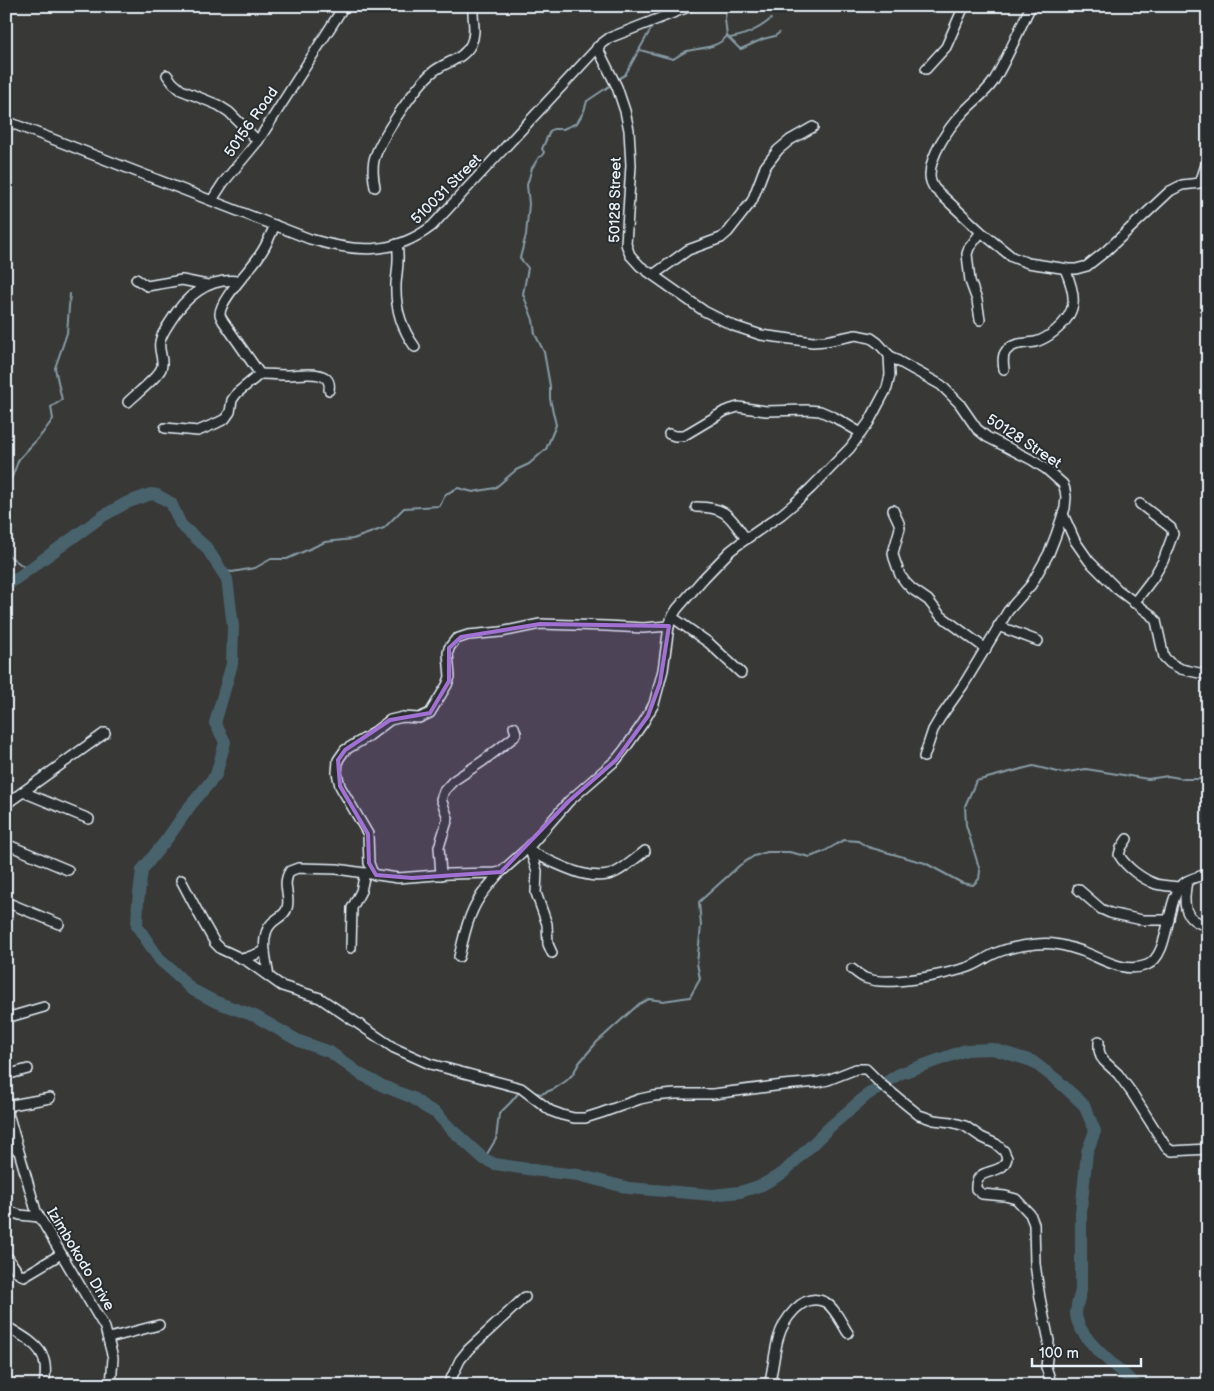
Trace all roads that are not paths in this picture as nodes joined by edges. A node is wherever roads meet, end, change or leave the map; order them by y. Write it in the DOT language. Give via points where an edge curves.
graph roads {
  1 [pos="344,6"];
  2 [pos="474,6"];
  3 [pos="691,6"];
  4 [pos="964,6"];
  5 [pos="1031,6"];
  6 [pos="597,48"];
  7 [pos="926,69"];
  8 [pos="168,75"];
  9 [pos="6,121"];
  10 [pos="813,127"];
  11 [pos="258,141"];
  12 [pos="1208,159"];
  13 [pos="1200,183"];
  14 [pos="375,187"];
  15 [pos="1208,189"];
  16 [pos="212,200"];
  17 [pos="275,225"];
  18 [pos="981,232"];
  19 [pos="397,244"];
  20 [pos="1065,269"];
  21 [pos="653,275"];
  22 [pos="136,279"];
  23 [pos="239,281"];
  24 [pos="207,285"];
  25 [pos="980,320"];
  26 [pos="414,347"];
  27 [pos="889,355"];
  28 [pos="1004,369"];
  29 [pos="260,374"];
  30 [pos="329,390"];
  31 [pos="128,402"];
  32 [pos="165,428"];
  33 [pos="862,433"];
  34 [pos="669,434"];
  35 [pos="1140,504"];
  36 [pos="696,507"];
  37 [pos="893,510"];
  38 [pos="1063,514"];
  39 [pos="746,539"];
  40 [pos="1134,603"];
  41 [pos="671,621"];
  42 [pos="998,626"];
  43 [pos="1038,641"];
  44 [pos="986,649"];
  45 [pos="741,673"];
  46 [pos="1208,675"];
  47 [pos="514,727"];
  48 [pos="105,733"];
  49 [pos="924,757"];
  50 [pos="23,792"];
  51 [pos="6,804"];
  52 [pos="89,819"];
  53 [pos="1127,840"];
  54 [pos="6,844"];
  55 [pos="530,850"];
  56 [pos="645,851"];
  57 [pos="68,870"];
  58 [pos="501,872"];
  59 [pos="365,873"];
  60 [pos="1208,874"];
  61 [pos="376,875"];
  62 [pos="441,875"];
  63 [pos="181,880"];
  64 [pos="1187,881"];
  65 [pos="1180,887"];
  66 [pos="1078,890"];
  67 [pos="6,902"];
  68 [pos="1169,920"];
  69 [pos="59,924"];
  70 [pos="1208,926"];
  71 [pos="351,948"];
  72 [pos="265,951"];
  73 [pos="552,953"];
  74 [pos="459,957"];
  75 [pos="243,959"];
  76 [pos="852,969"];
  77 [pos="269,977"];
  78 [pos="44,1007"];
  79 [pos="6,1018"];
  80 [pos="1099,1041"];
  81 [pos="28,1069"];
  82 [pos="6,1075"];
  83 [pos="50,1098"];
  84 [pos="6,1106"];
  85 [pos="6,1147"];
  86 [pos="1208,1149"];
  87 [pos="18,1150"];
  88 [pos="6,1210"];
  89 [pos="39,1217"];
  90 [pos="61,1254"];
  91 [pos="6,1255"];
  92 [pos="525,1297"];
  93 [pos="159,1325"];
  94 [pos="6,1326"];
  95 [pos="848,1334"];
  96 [pos="109,1338"];
  97 [pos="44,1385"];
  98 [pos="110,1385"];
  99 [pos="448,1385"];
  100 [pos="769,1385"];
  101 [pos="1052,1385"];
  1 -- 11 [label="street, 50156 Road"];
  2 -- 14 [label="street" via="471,46 460,57 441,65 428,76 400,113 375,156"];
  3 -- 6 [label="street, 510031 Street" via="609,38"];
  4 -- 7 [label="street" via="946,47"];
  5 -- 18 [label="street" via="991,84 955,122 931,164 931,181 935,189"];
  6 -- 19 [label="street, 510031 Street" via="432,226 419,236"];
  6 -- 21 [label="street, 50128 Street" via="617,87 629,130 631,165 626,244 634,260"];
  8 -- 11 [label="street" via="181,90 229,112"];
  9 -- 16 [label="street, 510031 Street"];
  10 -- 21 [label="street" via="778,150 765,167 752,201 728,232 721,238 688,250"];
  11 -- 16 [label="street, 50156 Road"];
  12 -- 13 [label="street"];
  13 -- 15 [label="street"];
  13 -- 20 [label="street" via="1170,190 1087,266"];
  16 -- 17 [label="street, 510031 Street"];
  17 -- 19 [label="street, 510031 Street" via="310,239 357,249"];
  17 -- 23 [label="street" via="260,255"];
  18 -- 20 [label="street" via="1019,260"];
  18 -- 25 [label="street" via="967,254"];
  19 -- 26 [label="street" via="398,311"];
  20 -- 28 [label="street" via="1073,298 1070,313 1044,338 1008,349 1003,357"];
  21 -- 27 [label="street, 50128 Street" via="720,320 747,331 813,342 863,336 878,343"];
  22 -- 24 [label="street" via="147,286 182,280"];
  23 -- 24 [label="street"];
  23 -- 29 [label="street" via="220,314"];
  24 -- 31 [label="street" via="187,299 175,313 160,342 160,370"];
  27 -- 33 [label="street" via="887,388"];
  27 -- 38 [label="street, 50128 Street" via="941,384 987,437 1032,460 1058,478 1065,490"];
  29 -- 30 [label="street" via="318,374 330,383"];
  29 -- 32 [label="street" via="237,393 230,412 217,423 198,431"];
  33 -- 34 [label="street" via="820,411 766,411 738,407 725,411 683,436"];
  33 -- 39 [label="street" via="811,488 782,514"];
  35 -- 40 [label="street" via="1171,528 1173,534 1163,561"];
  36 -- 39 [label="street" via="722,511"];
  37 -- 44 [label="street" via="900,528 893,553 900,575 940,615"];
  38 -- 40 [label="street" via="1075,541 1089,561"];
  38 -- 42 [label="street, 50128 Street" via="1038,573"];
  39 -- 41 [label="street" via="720,561 682,602"];
  40 -- 46 [label="street" via="1156,621 1164,657 1170,663"];
  41 -- 45 [label="street" via="709,643"];
  41 -- 55 [label="street" via="657,694 644,724 616,760 569,801"];
  41 -- 61 [label="street" via="643,628 540,624 456,639 448,653 450,677 430,713 419,718 390,720 345,750 338,760 340,786 368,834 369,863"];
  42 -- 43 [label="street"];
  42 -- 44 [label="street, 50128 Street"];
  44 -- 49 [label="street, 50128 Street" via="933,730"];
  47 -- 62 [label="street" via="514,737 444,791 441,799 448,818 439,847"];
  48 -- 50 [label="street"];
  50 -- 51 [label="street"];
  50 -- 52 [label="street"];
  53 -- 65 [label="street" via="1119,855 1123,862 1156,884"];
  54 -- 57 [label="street"];
  55 -- 56 [label="street" via="574,871 596,876 616,872"];
  55 -- 58 [label="street"];
  55 -- 73 [label="street" via="536,871 536,893 547,924"];
  58 -- 62 [label="street"];
  58 -- 74 [label="street" via="476,904 464,932"];
  59 -- 61 [label="street"];
  59 -- 71 [label="street" via="352,908"];
  59 -- 72 [label="street" via="337,869 298,868 290,871 285,885 287,908 269,927"];
  60 -- 64 [label="street"];
  61 -- 62 [label="street" via="398,878"];
  63 -- 75 [label="street" via="215,943 228,954"];
  64 -- 65 [label="street"];
  64 -- 70 [label="street" via="1184,901 1188,914 1195,922"];
  65 -- 68 [label="street"];
  66 -- 68 [label="street" via="1110,914 1142,920"];
  67 -- 69 [label="street"];
  68 -- 76 [label="street" via="1159,955 1146,965 1115,966 1054,943 997,953 967,968 903,980 877,981 864,978"];
  72 -- 75 [label="street"];
  72 -- 77 [label="street"];
  75 -- 77 [label="street"];
  77 -- 101 [label="street" via="282,986 320,998 408,1055 521,1088 551,1111 574,1118 585,1118 654,1096 713,1094 819,1082 856,1069 866,1069 919,1115 965,1126 1004,1151 1005,1164 979,1177 976,1189 982,1194 1016,1199 1034,1224 1035,1264 1049,1341 1046,1368"];
  78 -- 79 [label="street"];
  80 -- 86 [label="street" via="1101,1057 1132,1093 1166,1147 1172,1151"];
  81 -- 82 [label="street"];
  83 -- 84 [label="street"];
  84 -- 87 [label="street, Izimbokodo Drive"];
  85 -- 87 [label="street"];
  87 -- 89 [label="street, Izimbokodo Drive"];
  88 -- 89 [label="street"];
  89 -- 90 [label="street, Izimbokodo Drive"];
  90 -- 91 [label="street" via="24,1276 18,1274"];
  90 -- 96 [label="street, Izimbokodo Drive"];
  92 -- 99 [label="street" via="468,1350"];
  93 -- 96 [label="street"];
  94 -- 97 [label="street" via="44,1356"];
  95 -- 100 [label="street" via="830,1306 818,1300 803,1303 783,1325"];
  96 -- 98 [label="street, Izimbokodo Drive" via="113,1358"];
}
